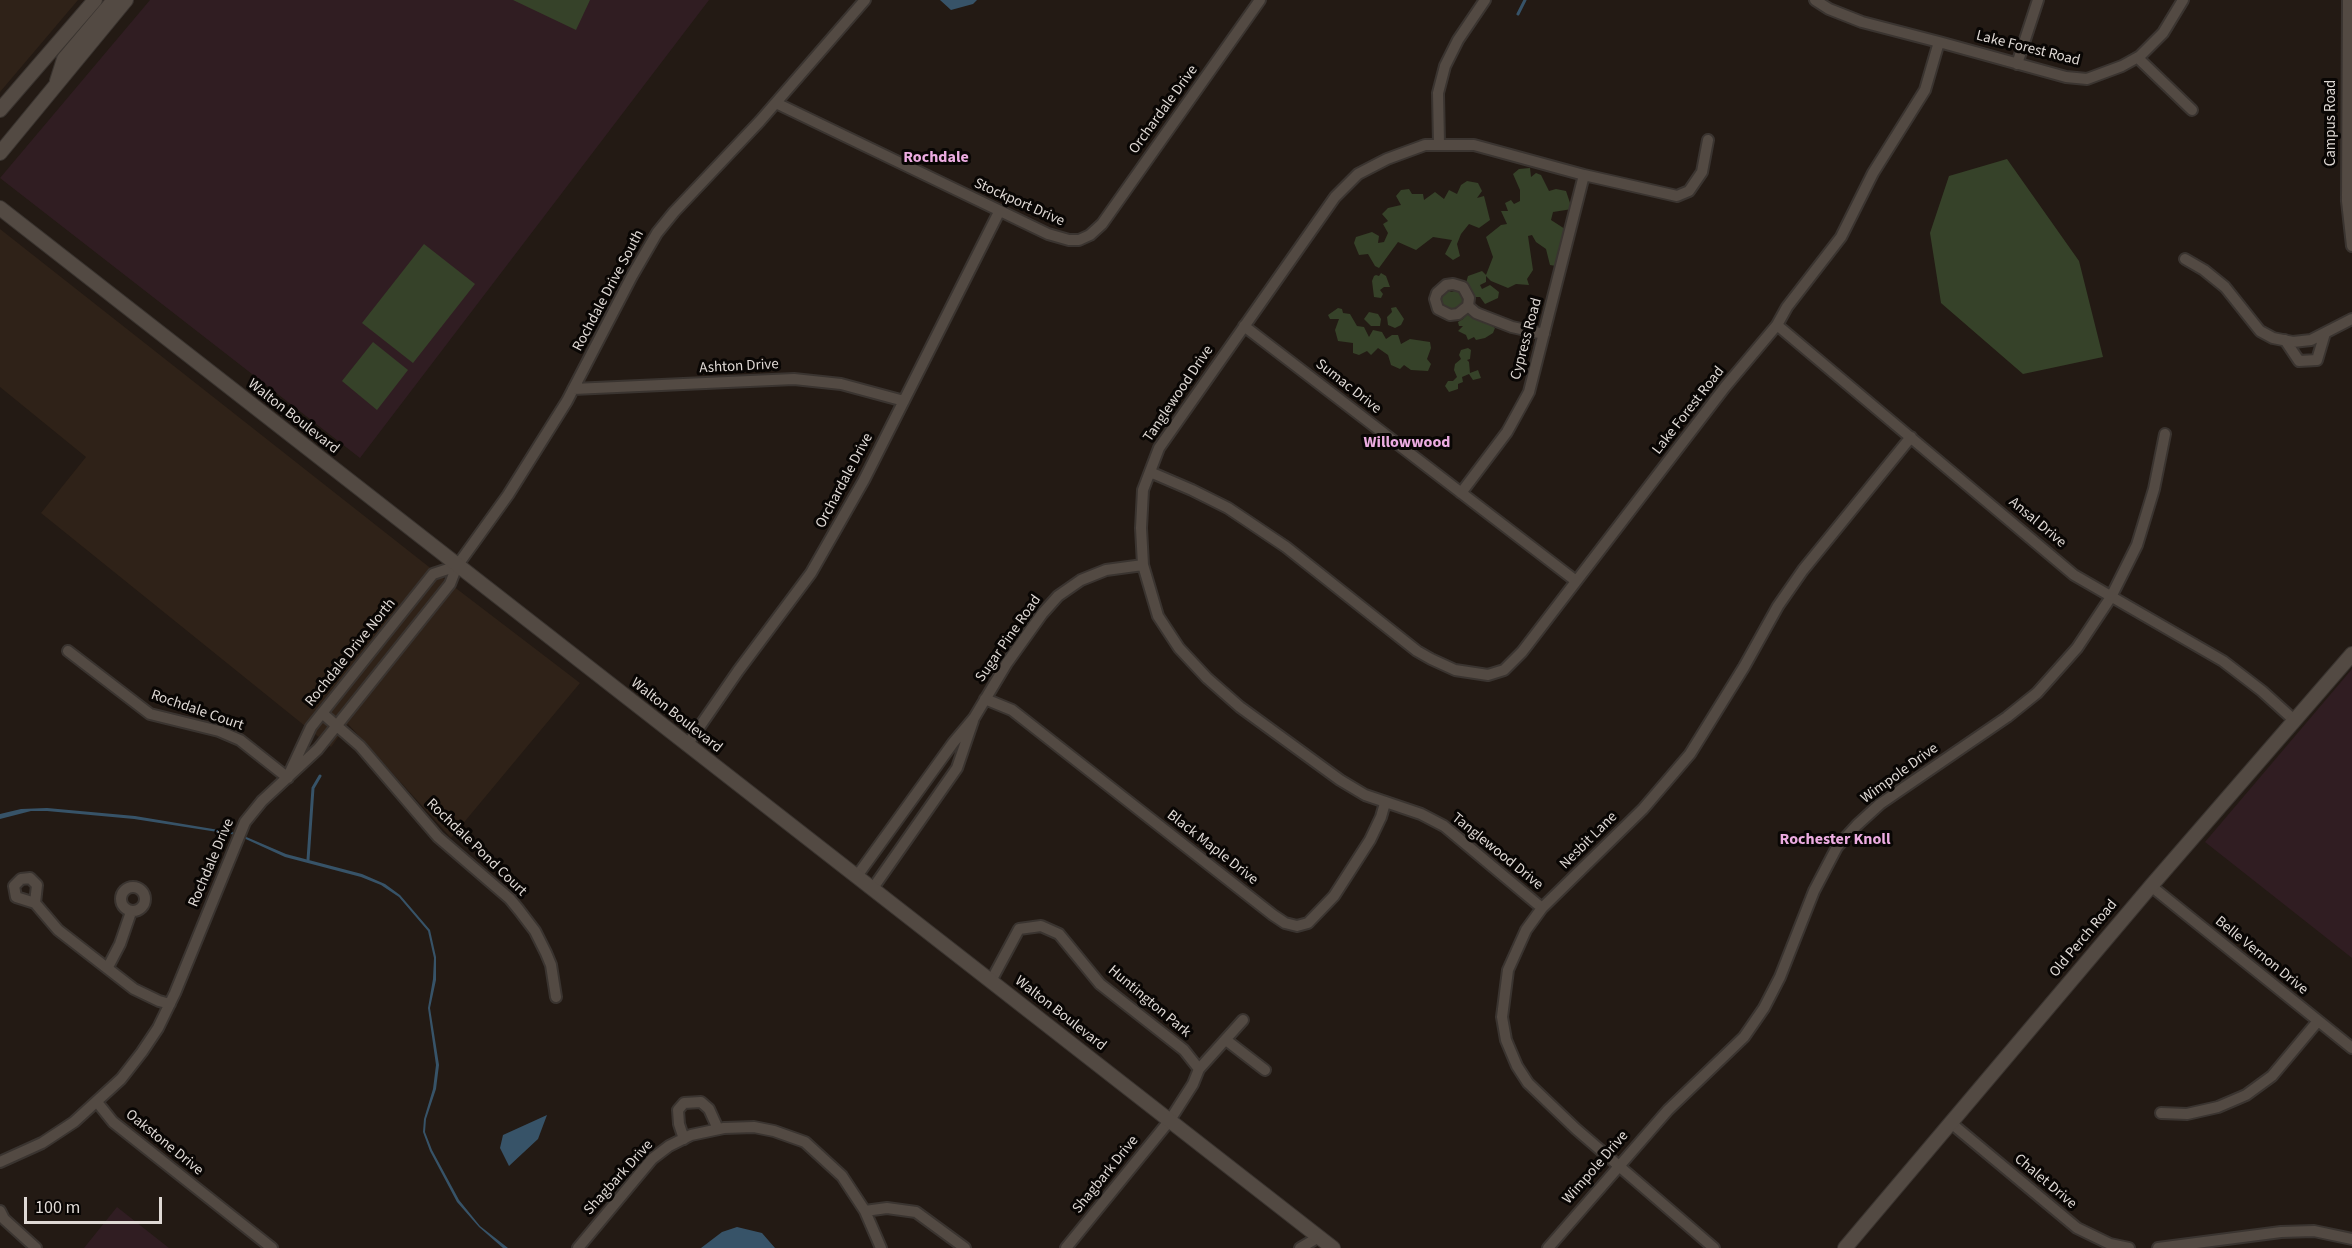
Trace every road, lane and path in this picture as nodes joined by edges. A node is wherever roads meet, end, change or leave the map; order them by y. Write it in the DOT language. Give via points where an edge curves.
graph roads {
  1 [pos="95,0"];
  2 [pos="114,0"];
  3 [pos="126,0"];
  4 [pos="865,0"];
  5 [pos="1260,0"];
  6 [pos="1485,0"];
  7 [pos="1815,0"];
  8 [pos="2038,0"];
  9 [pos="2183,0"];
  10 [pos="2348,0"];
  11 [pos="1939,42"];
  12 [pos="2138,58"];
  13 [pos="2017,64"];
  14 [pos="54,89"];
  15 [pos="776,103"];
  16 [pos="0,110"];
  17 [pos="2192,110"];
  18 [pos="1708,140"];
  19 [pos="1440,144"];
  20 [pos="0,153"];
  21 [pos="1584,175"];
  22 [pos="0,208"];
  23 [pos="999,212"];
  24 [pos="1090,235"];
  25 [pos="2352,246"];
  26 [pos="2185,259"];
  27 [pos="1468,306"];
  28 [pos="2352,319"];
  29 [pos="1777,325"];
  30 [pos="1244,326"];
  31 [pos="2325,333"];
  32 [pos="1544,334"];
  33 [pos="2285,340"];
  34 [pos="573,389"];
  35 [pos="904,401"];
  36 [pos="2165,434"];
  37 [pos="1911,437"];
  38 [pos="1150,472"];
  39 [pos="1461,493"];
  40 [pos="1143,565"];
  41 [pos="456,566"];
  42 [pos="1576,581"];
  43 [pos="2111,597"];
  44 [pos="68,651"];
  45 [pos="2352,654"];
  46 [pos="985,699"];
  47 [pos="322,713"];
  48 [pos="974,718"];
  49 [pos="2294,720"];
  50 [pos="336,725"];
  51 [pos="687,745"];
  52 [pos="288,778"];
  53 [pos="1385,803"];
  54 [pos="857,876"];
  55 [pos="2151,886"];
  56 [pos="873,888"];
  57 [pos="35,903"];
  58 [pos="1542,908"];
  59 [pos="131,912"];
  60 [pos="108,967"];
  61 [pos="991,981"];
  62 [pos="556,997"];
  63 [pos="170,1004"];
  64 [pos="1243,1020"];
  65 [pos="2318,1021"];
  66 [pos="1226,1040"];
  67 [pos="2352,1048"];
  68 [pos="1199,1069"];
  69 [pos="1265,1070"];
  70 [pos="97,1102"];
  71 [pos="2161,1113"];
  72 [pos="1170,1120"];
  73 [pos="1951,1123"];
  74 [pos="718,1130"];
  75 [pos="684,1139"];
  76 [pos="0,1162"];
  77 [pos="1618,1165"];
  78 [pos="0,1211"];
  79 [pos="865,1211"];
  80 [pos="2352,1239"];
  81 [pos="1318,1243"];
  82 [pos="36,1248"];
  83 [pos="272,1248"];
  84 [pos="578,1248"];
  85 [pos="882,1248"];
  86 [pos="965,1248"];
  87 [pos="1066,1248"];
  88 [pos="1300,1248"];
  89 [pos="1333,1248"];
  90 [pos="1548,1248"];
  91 [pos="1714,1248"];
  92 [pos="1845,1248"];
  93 [pos="2129,1248"];
  94 [pos="2158,1248"];
  1 -- 16 [label="main road"];
  2 -- 14 [label="main road" via="64,59"];
  3 -- 14 [label="main road"];
  4 -- 15 [label="street, Rochdale Drive South"];
  5 -- 24 [label="street, Orchardale Drive" via="1102,224"];
  6 -- 19 [label="street" via="1445,66 1438,93"];
  7 -- 11 [label="street" via="1862,22"];
  8 -- 13 [label="street"];
  9 -- 12 [label="street, Lake Forest Road" via="2163,33"];
  10 -- 25 [label="street, Campus Road" via="2347,201"];
  11 -- 13 [label="street, Lake Forest Road"];
  11 -- 29 [label="street, Lake Forest Road" via="1925,90 1873,173 1841,237"];
  12 -- 13 [label="street, Lake Forest Road" via="2087,79"];
  12 -- 17 [label="street"];
  14 -- 20 [label="main road"];
  15 -- 23 [label="street, Stockport Drive"];
  15 -- 34 [label="street, Rochdale Drive South" via="657,233"];
  18 -- 21 [label="street, Tanglewood Drive" via="1702,172 1689,190 1677,196"];
  19 -- 21 [label="street, Tanglewood Drive" via="1473,145"];
  19 -- 30 [label="street, Tanglewood Drive" via="1404,152 1358,174 1335,197"];
  21 -- 32 [label="street, Cypress Road"];
  22 -- 41 [label="main road, Walton Boulevard"];
  23 -- 24 [label="street, Stockport Drive" via="1069,240"];
  23 -- 35 [label="street, Orchardale Drive"];
  26 -- 33 [label="street" via="2225,287 2260,331"];
  27 -- 32 [label="street" via="1512,327"];
  28 -- 31 [label="street"];
  29 -- 37 [label="street, Ansal Drive"];
  29 -- 42 [label="street, Lake Forest Road"];
  30 -- 38 [label="street, Tanglewood Drive" via="1159,448"];
  30 -- 39 [label="street, Sumac Drive"];
  31 -- 33 [label="street" via="2311,340"];
  31 -- 33 [label="street" via="2317,360 2299,361"];
  32 -- 39 [label="street, Cypress Road" via="1529,392 1507,432"];
  34 -- 35 [label="street, Ashton Drive" via="794,379 841,384"];
  34 -- 41 [label="street, Rochdale Drive South" via="508,495"];
  35 -- 51 [label="street, Orchardale Drive" via="812,573"];
  36 -- 43 [label="street, Wimpole Drive" via="2140,535"];
  37 -- 43 [label="street, Ansal Drive" via="2074,574"];
  37 -- 58 [label="street, Nesbit Lane" via="1803,570 1690,754 1642,809"];
  38 -- 40 [label="street, Tanglewood Drive" via="1143,490"];
  38 -- 42 [label="street, Lake Forest Road" via="1228,508 1286,548 1417,651 1455,670 1488,675 1504,670"];
  39 -- 42 [label="street, Sumac Drive"];
  40 -- 46 [label="street, Sugar Pine Road" via="1106,570 1081,580 1058,596"];
  40 -- 53 [label="street, Tanglewood Drive" via="1158,616 1179,648 1207,678 1340,780"];
  41 -- 47 [label="street, Rochdale Drive North" via="433,574"];
  41 -- 50 [label="street, Rochdale Drive" via="450,584"];
  41 -- 51 [label="main road, Walton Boulevard"];
  43 -- 49 [label="street, Ansal Drive" via="2223,661"];
  43 -- 77 [label="street, Wimpole Drive" via="2077,648 2037,693 1880,804 1837,847 1814,891 1780,977 1744,1038 1684,1092"];
  44 -- 52 [label="street, Rochdale Court" via="150,714 240,740"];
  45 -- 49 [label="main road, Old Perch Road"];
  46 -- 48 [label="street, Sugar Pine Road"];
  46 -- 53 [label="street, Black Maple Drive" via="1012,710 1285,923 1297,926 1308,922 1334,896 1370,840"];
  47 -- 50 [label="street, Rochdale Pond Court"];
  47 -- 52 [label="street, Rochdale Drive North" via="311,727"];
  48 -- 54 [label="street, Sugar Pine Road"];
  48 -- 56 [label="street, Sugar Pine Road" via="957,768"];
  49 -- 55 [label="main road, Old Perch Road"];
  50 -- 52 [label="street, Rochdale Drive"];
  50 -- 62 [label="street, Rochdale Pond Court" via="360,746 438,837 515,905 546,953"];
  51 -- 54 [label="main road, Walton Boulevard"];
  52 -- 63 [label="street, Rochdale Drive" via="256,806 240,830"];
  53 -- 58 [label="street, Tanglewood Drive" via="1444,826"];
  54 -- 56 [label="main road, Walton Boulevard"];
  55 -- 65 [label="street, Belle Vernon Drive"];
  55 -- 73 [label="main road, Old Perch Road"];
  56 -- 61 [label="main road, Walton Boulevard"];
  57 -- 60 [label="street" via="58,930"];
  58 -- 77 [label="street, Nesbit Lane" via="1508,970 1502,1017 1506,1040 1528,1083"];
  59 -- 60 [label="street"];
  60 -- 63 [label="street" via="135,989"];
  61 -- 68 [label="street, Huntington Park" via="1019,928 1041,926 1059,934 1100,984 1184,1050"];
  61 -- 72 [label="main road, Walton Boulevard"];
  63 -- 70 [label="street, Rochdale Drive" via="142,1052"];
  64 -- 66 [label="street"];
  65 -- 67 [label="street, Belle Vernon Drive"];
  65 -- 71 [label="street" via="2272,1076 2246,1095 2187,1114"];
  66 -- 68 [label="street"];
  66 -- 69 [label="street"];
  68 -- 72 [label="street"];
  70 -- 76 [label="street, Rochdale Drive" via="55,1136"];
  70 -- 83 [label="street, Oakstone Drive" via="113,1122"];
  72 -- 81 [label="main road, Walton Boulevard"];
  72 -- 87 [label="street, Shagbark Drive"];
  73 -- 92 [label="main road, Old Perch Road"];
  73 -- 93 [label="street, Chalet Drive" via="2078,1228 2110,1244"];
  74 -- 75 [label="street, Shagbark Drive"];
  74 -- 75 [label="street" via="709,1109 701,1102 684,1103 678,1110"];
  74 -- 79 [label="street, Shagbark Drive" via="754,1127 805,1142 842,1176"];
  75 -- 84 [label="street, Shagbark Drive" via="652,1160"];
  77 -- 90 [label="street, Wimpole Drive"];
  77 -- 91 [label="street, Nesbit Lane"];
  78 -- 82 [label="street"];
  79 -- 85 [label="street, Shagbark Drive"];
  79 -- 86 [label="street" via="887,1208 916,1212"];
  80 -- 94 [label="street" via="2314,1231 2281,1232"];
  81 -- 88 [label="street"];
  81 -- 89 [label="main road, Walton Boulevard"];
}
